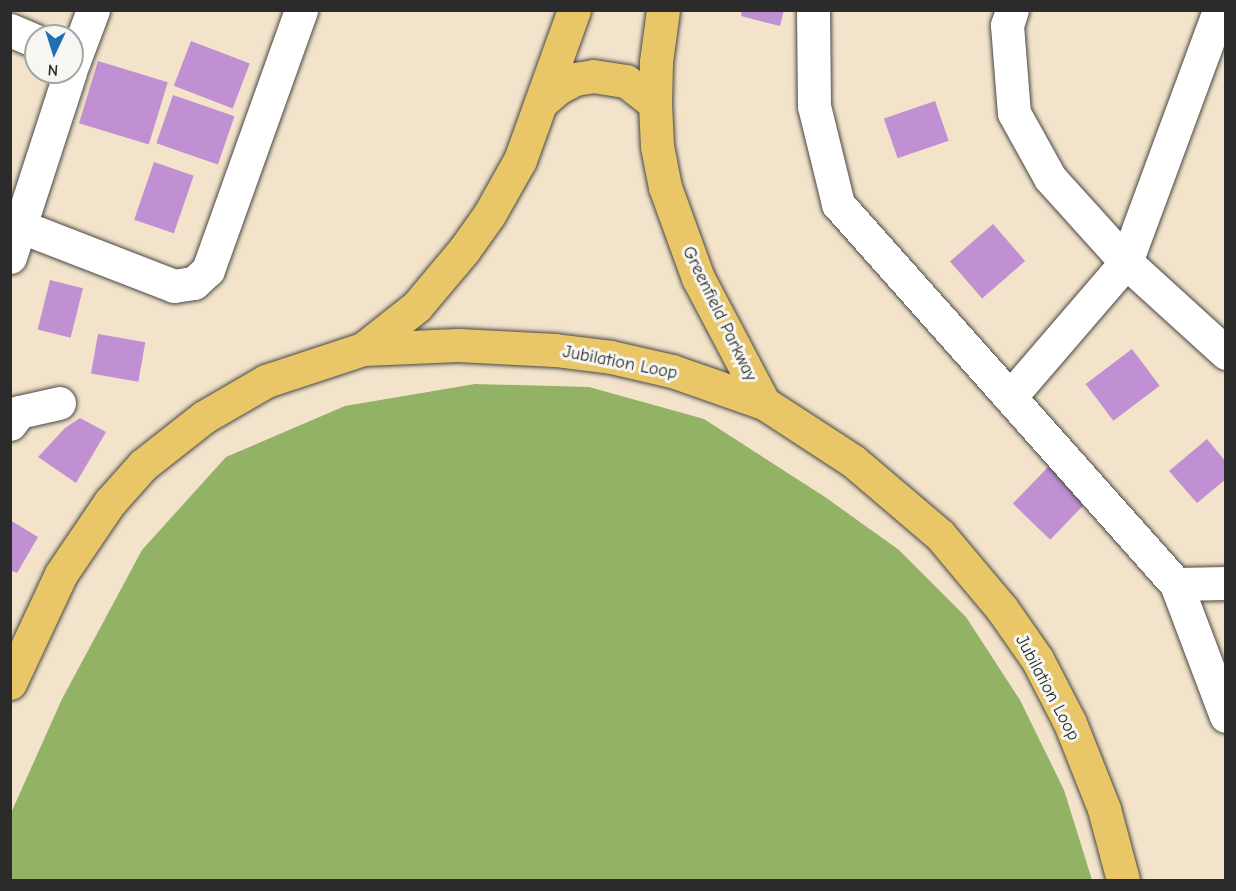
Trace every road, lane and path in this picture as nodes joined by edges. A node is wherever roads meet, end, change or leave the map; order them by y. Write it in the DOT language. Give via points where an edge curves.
graph roads {
  1 [pos="93,10"];
  2 [pos="301,10"];
  3 [pos="574,10"];
  4 [pos="663,10"];
  5 [pos="813,10"];
  6 [pos="1012,10"];
  7 [pos="1219,10"];
  8 [pos="10,30"];
  9 [pos="84,33"];
  10 [pos="24,36"];
  11 [pos="66,84"];
  12 [pos="544,100"];
  13 [pos="655,104"];
  14 [pos="22,227"];
  15 [pos="10,257"];
  16 [pos="1126,262"];
  17 [pos="363,349"];
  18 [pos="1226,353"];
  19 [pos="1010,397"];
  20 [pos="59,402"];
  21 [pos="764,403"];
  22 [pos="13,415"];
  23 [pos="1226,583"];
  24 [pos="1176,585"];
  25 [pos="10,682"];
  26 [pos="1226,716"];
  27 [pos="1123,880"];
  1 -- 9 [label="street"];
  2 -- 14 [label="street" via="208,270 194,283 174,286"];
  3 -- 12 [label="main road"];
  4 -- 13 [label="main road, Greenfield Parkway"];
  5 -- 19 [label="street" via="814,106 838,204"];
  6 -- 16 [label="street" via="1006,25 1014,113 1050,178"];
  7 -- 16 [label="street"];
  8 -- 10 [label="street"];
  11 -- 14 [label="street"];
  12 -- 13 [label="main road" via="575,79 593,76 626,81"];
  12 -- 17 [label="main road" via="520,160 464,250 417,306"];
  13 -- 21 [label="main road, Greenfield Parkway" via="657,146 676,221 698,278"];
  14 -- 15 [label="street"];
  16 -- 18 [label="street"];
  16 -- 19 [label="street"];
  17 -- 21 [label="main road, Jubilation Loop" via="468,345 611,357 672,371"];
  17 -- 25 [label="main road, Jubilation Loop" via="266,381 204,417 143,465 110,502 61,574"];
  19 -- 24 [label="street"];
  20 -- 22 [label="street"];
  21 -- 27 [label="main road, Jubilation Loop" via="853,461 940,535 1002,609 1036,660 1070,723 1104,809"];
  23 -- 24 [label="street"];
  24 -- 26 [label="street"];
}
